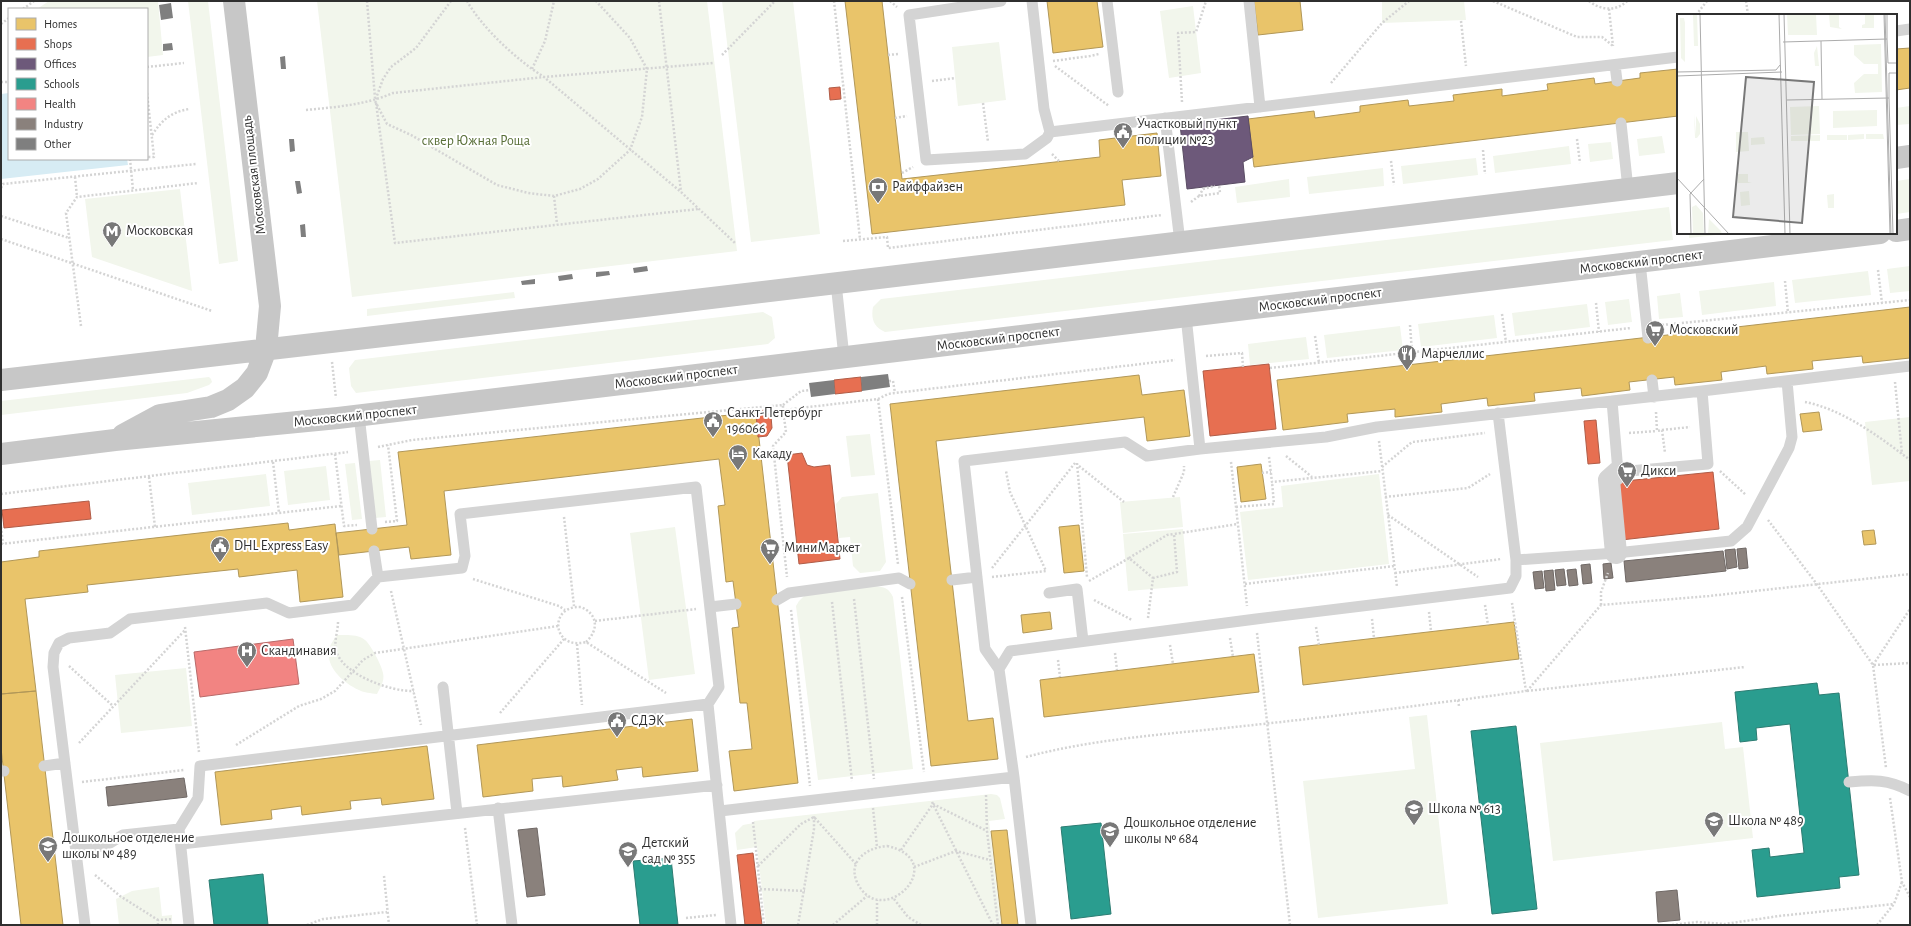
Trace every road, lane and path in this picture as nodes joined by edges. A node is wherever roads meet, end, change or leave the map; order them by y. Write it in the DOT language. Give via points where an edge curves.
graph roads {
  1 [pos="34,1"];
  2 [pos="234,1"];
  3 [pos="367,1"];
  4 [pos="450,1"];
  5 [pos="467,1"];
  6 [pos="554,1"];
  7 [pos="596,1"];
  8 [pos="659,1"];
  9 [pos="775,1"];
  10 [pos="834,1"];
  11 [pos="1002,1"];
  12 [pos="1032,1"];
  13 [pos="1107,1"];
  14 [pos="1206,1"];
  15 [pos="1249,1"];
  16 [pos="1409,1"];
  17 [pos="1493,1"];
  18 [pos="1589,1"];
  19 [pos="1627,1"];
  20 [pos="1707,1"];
  21 [pos="1746,1"];
  22 [pos="24,8"];
  23 [pos="1608,9"];
  24 [pos="1697,14"];
  25 [pos="1748,14"];
  26 [pos="1461,21"];
  27 [pos="1910,30"];
  28 [pos="1897,31"];
  29 [pos="1613,46"];
  30 [pos="1113,49"];
  31 [pos="722,55"];
  32 [pos="1677,57"];
  33 [pos="184,63"];
  34 [pos="714,63"];
  35 [pos="1615,65"];
  36 [pos="148,67"];
  37 [pos="666,68"];
  38 [pos="532,69"];
  39 [pos="646,69"];
  40 [pos="544,77"];
  41 [pos="955,78"];
  42 [pos="1617,81"];
  43 [pos="917,82"];
  44 [pos="1467,82"];
  45 [pos="1118,92"];
  46 [pos="1316,100"];
  47 [pos="148,101"];
  48 [pos="376,101"];
  49 [pos="983,103"];
  50 [pos="1260,107"];
  51 [pos="190,109"];
  52 [pos="306,110"];
  53 [pos="1115,110"];
  54 [pos="1183,116"];
  55 [pos="1165,118"];
  56 [pos="1621,123"];
  57 [pos="1050,132"];
  58 [pos="152,135"];
  59 [pos="1577,139"];
  60 [pos="630,150"];
  61 [pos="1483,150"];
  62 [pos="990,156"];
  63 [pos="1910,156"];
  64 [pos="148,158"];
  65 [pos="1897,158"];
  66 [pos="130,160"];
  67 [pos="1391,161"];
  68 [pos="1580,163"];
  69 [pos="196,164"];
  70 [pos="131,171"];
  71 [pos="1485,174"];
  72 [pos="75,177"];
  73 [pos="198,183"];
  74 [pos="1677,183"];
  75 [pos="1394,184"];
  76 [pos="1,188"];
  77 [pos="1628,189"];
  78 [pos="133,190"];
  79 [pos="681,192"];
  80 [pos="554,196"];
  81 [pos="1199,196"];
  82 [pos="76,197"];
  83 [pos="698,209"];
  84 [pos="1177,214"];
  85 [pos="1,216"];
  86 [pos="557,224"];
  87 [pos="1910,230"];
  88 [pos="1897,231"];
  89 [pos="1872,234"];
  90 [pos="70,238"];
  91 [pos="1,239"];
  92 [pos="860,239"];
  93 [pos="843,241"];
  94 [pos="1180,242"];
  95 [pos="736,244"];
  96 [pos="1640,262"];
  97 [pos="73,263"];
  98 [pos="1878,270"];
  99 [pos="1784,281"];
  100 [pos="836,283"];
  101 [pos="1910,300"];
  102 [pos="1596,303"];
  103 [pos="1882,303"];
  104 [pos="212,311"];
  105 [pos="1788,313"];
  106 [pos="1502,314"];
  107 [pos="1186,316"];
  108 [pos="1410,325"];
  109 [pos="81,326"];
  110 [pos="1599,332"];
  111 [pos="1647,332"];
  112 [pos="1315,336"];
  113 [pos="1506,342"];
  114 [pos="266,349"];
  115 [pos="1412,353"];
  116 [pos="844,357"];
  117 [pos="1191,358"];
  118 [pos="332,361"];
  119 [pos="1319,363"];
  120 [pos="1243,366"];
  121 [pos="1910,366"];
  122 [pos="1270,368"];
  123 [pos="1894,379"];
  124 [pos="1,380"];
  125 [pos="1652,380"];
  126 [pos="889,381"];
  127 [pos="1787,381"];
  128 [pos="810,390"];
  129 [pos="1702,392"];
  130 [pos="895,393"];
  131 [pos="1654,397"];
  132 [pos="336,398"];
  133 [pos="1788,399"];
  134 [pos="1612,402"];
  135 [pos="782,405"];
  136 [pos="783,410"];
  137 [pos="1498,413"];
  138 [pos="359,416"];
  139 [pos="1705,426"];
  140 [pos="1662,430"];
  141 [pos="1500,431"];
  142 [pos="1657,431"];
  143 [pos="1615,434"];
  144 [pos="1379,438"];
  145 [pos="115,440"];
  146 [pos="1283,440"];
  147 [pos="1267,442"];
  148 [pos="363,449"];
  149 [pos="1200,449"];
  150 [pos="1182,451"];
  151 [pos="1,454"];
  152 [pos="1902,454"];
  153 [pos="1003,456"];
  154 [pos="1230,459"];
  155 [pos="1910,460"];
  156 [pos="273,462"];
  157 [pos="1708,464"];
  158 [pos="1078,466"];
  159 [pos="1666,468"];
  160 [pos="1382,469"];
  161 [pos="1270,472"];
  162 [pos="1618,472"];
  163 [pos="1262,473"];
  164 [pos="1486,474"];
  165 [pos="149,477"];
  166 [pos="1312,478"];
  167 [pos="1272,482"];
  168 [pos="1,494"];
  169 [pos="1385,496"];
  170 [pos="1173,497"];
  171 [pos="563,502"];
  172 [pos="1124,502"];
  173 [pos="341,506"];
  174 [pos="1236,507"];
  175 [pos="1758,507"];
  176 [pos="279,513"];
  177 [pos="1388,515"];
  178 [pos="1238,524"];
  179 [pos="1025,526"];
  180 [pos="155,527"];
  181 [pos="1,528"];
  182 [pos="372,529"];
  183 [pos="1174,534"];
  184 [pos="2,544"];
  185 [pos="374,551"];
  186 [pos="1616,553"];
  187 [pos="1129,558"];
  188 [pos="1503,558"];
  189 [pos="1516,560"];
  190 [pos="1460,564"];
  191 [pos="1394,566"];
  192 [pos="462,568"];
  193 [pos="1395,573"];
  194 [pos="1910,574"];
  195 [pos="383,577"];
  196 [pos="979,577"];
  197 [pos="1153,578"];
  198 [pos="1481,579"];
  199 [pos="952,580"];
  200 [pos="1816,583"];
  201 [pos="853,584"];
  202 [pos="910,584"];
  203 [pos="1244,584"];
  204 [pos="831,587"];
  205 [pos="1510,588"];
  206 [pos="1397,591"];
  207 [pos="789,593"];
  208 [pos="1049,593"];
  209 [pos="1078,598"];
  210 [pos="777,600"];
  211 [pos="1246,600"];
  212 [pos="736,604"];
  213 [pos="1601,605"];
  214 [pos="574,606"];
  215 [pos="337,607"];
  216 [pos="710,607"];
  217 [pos="1910,609"];
  218 [pos="565,610"];
  219 [pos="1256,619"];
  220 [pos="1148,620"];
  221 [pos="595,621"];
  222 [pos="1134,621"];
  223 [pos="185,626"];
  224 [pos="558,626"];
  225 [pos="185,630"];
  226 [pos="564,639"];
  227 [pos="1083,641"];
  228 [pos="586,642"];
  229 [pos="577,644"];
  230 [pos="406,650"];
  231 [pos="64,662"];
  232 [pos="1910,663"];
  233 [pos="1873,665"];
  234 [pos="1744,667"];
  235 [pos="999,669"];
  236 [pos="351,671"];
  237 [pos="443,687"];
  238 [pos="414,691"];
  239 [pos="1526,691"];
  240 [pos="1458,700"];
  241 [pos="708,704"];
  242 [pos="113,706"];
  243 [pos="1459,706"];
  244 [pos="688,707"];
  245 [pos="583,720"];
  246 [pos="1268,723"];
  247 [pos="484,732"];
  248 [pos="448,736"];
  249 [pos="424,739"];
  250 [pos="78,744"];
  251 [pos="199,757"];
  252 [pos="1012,760"];
  253 [pos="65,763"];
  254 [pos="222,764"];
  255 [pos="44,766"];
  256 [pos="188,769"];
  257 [pos="1014,778"];
  258 [pos="985,781"];
  259 [pos="1887,781"];
  260 [pos="79,782"];
  261 [pos="1849,782"];
  262 [pos="717,785"];
  263 [pos="926,788"];
  264 [pos="1910,791"];
  265 [pos="874,794"];
  266 [pos="854,796"];
  267 [pos="812,801"];
  268 [pos="933,804"];
  269 [pos="498,808"];
  270 [pos="751,808"];
  271 [pos="720,811"];
  272 [pos="460,812"];
  273 [pos="814,817"];
  274 [pos="179,829"];
  275 [pos="987,832"];
  276 [pos="181,844"];
  277 [pos="877,847"];
  278 [pos="76,849"];
  279 [pos="900,850"];
  280 [pos="956,851"];
  281 [pos="990,860"];
  282 [pos="78,861"];
  283 [pos="856,864"];
  284 [pos="758,866"];
  285 [pos="914,867"];
  286 [pos="384,876"];
  287 [pos="1902,882"];
  288 [pos="760,889"];
  289 [pos="805,891"];
  290 [pos="867,896"];
  291 [pos="1910,897"];
  292 [pos="877,900"];
  293 [pos="894,900"];
  294 [pos="1894,904"];
  295 [pos="387,912"];
  296 [pos="716,915"];
  297 [pos="686,918"];
  298 [pos="158,920"];
  299 [pos="85,925"];
  300 [pos="189,925"];
  301 [pos="307,925"];
  302 [pos="389,925"];
  303 [pos="477,925"];
  304 [pos="512,925"];
  305 [pos="731,925"];
  306 [pos="764,925"];
  307 [pos="798,925"];
  308 [pos="833,925"];
  309 [pos="877,925"];
  310 [pos="921,925"];
  311 [pos="993,925"];
  312 [pos="998,925"];
  313 [pos="1031,925"];
  314 [pos="1290,925"];
  315 [pos="1672,925"];
  316 [pos="1877,925"];
  1 -- 22 [label="path"];
  2 -- 114 [label="main road, Московская площадь" via="270,306"];
  3 -- 48 [label="path"];
  4 -- 48 [label="path" via="416,48 391,67 383,79"];
  5 -- 38 [label="path" via="488,30"];
  6 -- 38 [label="path" via="545,41"];
  7 -- 39 [label="path" via="630,38"];
  8 -- 37 [label="path"];
  9 -- 31 [label="path"];
  10 -- 92 [label="path"];
  11 -- 43 [label="lane" via="909,15"];
  12 -- 57 [label="lane" via="1044,109"];
  13 -- 30 [label="lane"];
  14 -- 54 [label="path" via="1196,32 1178,33"];
  15 -- 50 [label="lane"];
  16 -- 46 [label="path" via="1382,23"];
  17 -- 29 [label="path" via="1578,37 1602,37"];
  18 -- 23 [label="path"];
  19 -- 23 [label="path"];
  20 -- 24 [label="path"];
  21 -- 25 [label="path"];
  23 -- 29 [label="path"];
  26 -- 44 [label="path"];
  27 -- 28 [label="lane"];
  29 -- 35 [label="path"];
  30 -- 45 [label="lane"];
  30 -- 53 [label="path" via="1090,56 1048,62"];
  32 -- 35 [label="lane"];
  33 -- 36 [label="path"];
  34 -- 37 [label="path"];
  35 -- 42 [label="lane"];
  35 -- 44 [label="lane"];
  37 -- 39 [label="path"];
  37 -- 79 [label="path"];
  38 -- 40 [label="path"];
  39 -- 40 [label="path"];
  39 -- 60 [label="path" via="642,117"];
  40 -- 48 [label="path" via="393,92"];
  40 -- 60 [label="path"];
  41 -- 43 [label="path"];
  43 -- 62 [label="lane" via="926,160"];
  44 -- 46 [label="lane"];
  46 -- 50 [label="lane"];
  47 -- 58 [label="path"];
  48 -- 52 [label="path"];
  48 -- 80 [label="path" via="387,124 411,135 496,185"];
  48 -- 86 [label="path" via="394,243"];
  49 -- 62 [label="path"];
  50 -- 54 [label="lane"];
  51 -- 58 [label="path" via="177,111 166,117"];
  54 -- 55 [label="lane"];
  55 -- 57 [label="lane"];
  55 -- 84 [label="lane"];
  56 -- 77 [label="lane"];
  57 -- 62 [label="lane" via="1047,138 1025,154"];
  58 -- 64 [label="path" via="154,156"];
  59 -- 68 [label="path"];
  60 -- 79 [label="path"];
  60 -- 80 [label="path" via="598,179 580,189"];
  61 -- 71 [label="path"];
  63 -- 65 [label="main road"];
  66 -- 70 [label="path"];
  67 -- 75 [label="path"];
  69 -- 70 [label="path"];
  70 -- 72 [label="path"];
  70 -- 78 [label="path"];
  72 -- 76 [label="path" via="3,184"];
  72 -- 82 [label="path"];
  73 -- 78 [label="path"];
  74 -- 77 [label="main road"];
  77 -- 94 [label="main road"];
  78 -- 82 [label="path"];
  79 -- 83 [label="path"];
  80 -- 86 [label="path"];
  81 -- 81 [label="path" via="1220,193 1217,185 1203,189"];
  81 -- 84 [label="path"];
  82 -- 90 [label="path" via="66,212"];
  83 -- 86 [label="path"];
  83 -- 95 [label="path"];
  84 -- 92 [label="path" via="887,248 887,236"];
  84 -- 94 [label="lane"];
  85 -- 90 [label="path"];
  87 -- 88 [label="main road"];
  89 -- 96 [label="main road, Московский проспект"];
  90 -- 97 [label="path"];
  91 -- 97 [label="path"];
  92 -- 93 [label="path"];
  94 -- 100 [label="main road"];
  96 -- 107 [label="main road, Московский проспект"];
  96 -- 111 [label="lane"];
  97 -- 104 [label="path"];
  97 -- 109 [label="path"];
  98 -- 103 [label="path"];
  99 -- 105 [label="path"];
  100 -- 114 [label="main road"];
  100 -- 116 [label="lane"];
  101 -- 103 [label="path"];
  102 -- 110 [label="path"];
  103 -- 105 [label="path"];
  105 -- 111 [label="path"];
  106 -- 113 [label="path"];
  107 -- 116 [label="main road, Московский проспект"];
  107 -- 117 [label="lane"];
  108 -- 115 [label="path"];
  110 -- 111 [label="path"];
  110 -- 113 [label="path"];
  112 -- 119 [label="path"];
  113 -- 115 [label="path"];
  114 -- 124 [label="main road"];
  114 -- 145 [label="main road, Московский проспект" via="257,373 245,388 228,400 211,407 160,415"];
  115 -- 119 [label="path"];
  116 -- 138 [label="main road, Московский проспект"];
  117 -- 120 [label="path" via="1242,353"];
  117 -- 130 [label="path"];
  117 -- 149 [label="lane"];
  118 -- 132 [label="path"];
  119 -- 122 [label="path"];
  121 -- 127 [label="lane"];
  123 -- 152 [label="path"];
  125 -- 131 [label="lane"];
  126 -- 130 [label="path" via="893,381"];
  127 -- 129 [label="lane"];
  127 -- 133 [label="lane"];
  128 -- 135 [label="path" via="801,391"];
  129 -- 131 [label="lane"];
  129 -- 139 [label="lane"];
  130 -- 136 [label="path" via="878,399"];
  131 -- 134 [label="lane"];
  131 -- 142 [label="path"];
  133 -- 152 [label="path" via="1818,405 1873,433"];
  133 -- 175 [label="lane" via="1792,437 1789,448"];
  134 -- 137 [label="lane"];
  134 -- 143 [label="lane"];
  135 -- 136 [label="path"];
  135 -- 148 [label="path" via="412,440"];
  136 -- 207 [label="path" via="786,432 772,446"];
  137 -- 141 [label="lane"];
  137 -- 146 [label="lane" via="1377,427 1326,437"];
  138 -- 145 [label="main road, Московский проспект"];
  138 -- 148 [label="lane"];
  139 -- 140 [label="path"];
  139 -- 157 [label="lane"];
  140 -- 142 [label="path"];
  140 -- 159 [label="path"];
  141 -- 160 [label="path" via="1412,442"];
  141 -- 189 [label="lane"];
  142 -- 143 [label="path"];
  143 -- 162 [label="lane"];
  144 -- 160 [label="path"];
  145 -- 151 [label="main road, Московский проспект"];
  146 -- 147 [label="lane"];
  146 -- 166 [label="path" via="1286,457"];
  147 -- 149 [label="lane"];
  147 -- 161 [label="path"];
  148 -- 156 [label="path"];
  148 -- 182 [label="lane"];
  149 -- 150 [label="lane"];
  150 -- 153 [label="lane" via="1147,456 1125,442"];
  150 -- 170 [label="path" via="1184,472"];
  152 -- 155 [label="path"];
  153 -- 179 [label="path" via="1010,492"];
  153 -- 196 [label="lane" via="964,460"];
  154 -- 174 [label="path"];
  156 -- 165 [label="path"];
  156 -- 176 [label="path"];
  157 -- 159 [label="lane"];
  157 -- 175 [label="path" via="1725,474"];
  158 -- 172 [label="path"];
  158 -- 179 [label="path" via="1076,461"];
  158 -- 187 [label="path" via="1087,582"];
  159 -- 162 [label="lane"];
  160 -- 166 [label="path"];
  160 -- 169 [label="path"];
  161 -- 163 [label="path"];
  161 -- 167 [label="path"];
  162 -- 186 [label="street" via="1609,480"];
  164 -- 169 [label="path" via="1468,488"];
  165 -- 168 [label="path"];
  165 -- 180 [label="path"];
  166 -- 167 [label="path"];
  167 -- 174 [label="path" via="1274,504"];
  169 -- 177 [label="path"];
  171 -- 192 [label="lane" via="460,514 465,556"];
  171 -- 214 [label="path"];
  171 -- 216 [label="lane" via="696,487"];
  173 -- 176 [label="path"];
  174 -- 178 [label="path"];
  175 -- 186 [label="lane" via="1747,527 1731,540"];
  175 -- 200 [label="path"];
  176 -- 180 [label="path"];
  177 -- 190 [label="path"];
  177 -- 191 [label="path"];
  178 -- 183 [label="path"];
  178 -- 203 [label="path"];
  179 -- 196 [label="path"];
  179 -- 196 [label="path" via="1046,571"];
  180 -- 184 [label="path"];
  181 -- 184 [label="path"];
  183 -- 187 [label="path" via="1167,535"];
  183 -- 197 [label="path" via="1177,572"];
  185 -- 195 [label="lane"];
  186 -- 189 [label="lane"];
  186 -- 213 [label="path" via="1601,592"];
  187 -- 197 [label="path"];
  188 -- 190 [label="path"];
  189 -- 205 [label="lane" via="1516,576"];
  190 -- 193 [label="path"];
  190 -- 198 [label="path"];
  191 -- 193 [label="path"];
  191 -- 203 [label="path"];
  192 -- 195 [label="lane"];
  192 -- 218 [label="path" via="470,578"];
  193 -- 206 [label="path"];
  194 -- 200 [label="path"];
  195 -- 215 [label="lane" via="354,605"];
  195 -- 230 [label="path"];
  196 -- 199 [label="lane"];
  196 -- 235 [label="lane" via="985,649"];
  197 -- 220 [label="path"];
  200 -- 213 [label="path" via="1709,596"];
  200 -- 233 [label="path"];
  201 -- 202 [label="lane" via="899,578"];
  201 -- 204 [label="lane"];
  201 -- 265 [label="path"];
  203 -- 211 [label="path"];
  204 -- 207 [label="lane"];
  204 -- 266 [label="path"];
  205 -- 219 [label="lane"];
  205 -- 239 [label="path"];
  207 -- 210 [label="lane"];
  207 -- 267 [label="path"];
  208 -- 209 [label="lane" via="1077,589"];
  209 -- 222 [label="path" via="1096,601"];
  209 -- 227 [label="lane"];
  212 -- 216 [label="lane"];
  213 -- 239 [label="path"];
  214 -- 218 [label="path"];
  214 -- 221 [label="path" via="588,610"];
  215 -- 236 [label="path" via="336,650 341,661"];
  215 -- 253 [label="lane" via="289,613 267,603 183,612 130,619 110,633 69,638 59,643 54,653 53,667"];
  216 -- 221 [label="path"];
  216 -- 241 [label="lane" via="719,687"];
  217 -- 233 [label="path"];
  218 -- 224 [label="path" via="558,620"];
  219 -- 227 [label="lane"];
  219 -- 246 [label="path"];
  221 -- 228 [label="path" via="594,633"];
  223 -- 225 [label="path"];
  224 -- 226 [label="path"];
  224 -- 230 [label="path"];
  225 -- 242 [label="path"];
  225 -- 251 [label="path"];
  226 -- 229 [label="path"];
  226 -- 247 [label="path"];
  227 -- 235 [label="lane" via="1010,651"];
  228 -- 229 [label="path"];
  228 -- 244 [label="path"];
  229 -- 245 [label="path"];
  230 -- 236 [label="path" via="375,654 363,660"];
  230 -- 238 [label="path"];
  231 -- 242 [label="path"];
  232 -- 233 [label="path"];
  233 -- 259 [label="path"];
  234 -- 239 [label="path"];
  235 -- 252 [label="lane"];
  236 -- 238 [label="path" via="396,690"];
  236 -- 254 [label="path" via="335,691 300,706 238,744"];
  237 -- 248 [label="lane"];
  238 -- 249 [label="path"];
  239 -- 240 [label="path"];
  240 -- 243 [label="path"];
  240 -- 246 [label="path"];
  241 -- 244 [label="lane"];
  241 -- 262 [label="lane"];
  242 -- 250 [label="path"];
  244 -- 245 [label="lane"];
  245 -- 247 [label="lane"];
  246 -- 252 [label="path" via="1100,741 1058,748"];
  246 -- 314 [label="path"];
  247 -- 248 [label="lane"];
  248 -- 249 [label="lane"];
  248 -- 272 [label="lane"];
  249 -- 254 [label="lane"];
  252 -- 257 [label="lane"];
  253 -- 255 [label="lane"];
  253 -- 278 [label="lane"];
  254 -- 274 [label="lane" via="200,766 198,798"];
  256 -- 260 [label="path"];
  257 -- 258 [label="lane"];
  257 -- 313 [label="lane"];
  258 -- 263 [label="lane"];
  258 -- 275 [label="path"];
  259 -- 261 [label="lane"];
  259 -- 264 [label="lane"];
  259 -- 287 [label="path"];
  262 -- 269 [label="lane"];
  262 -- 271 [label="lane"];
  263 -- 265 [label="lane"];
  263 -- 268 [label="path"];
  265 -- 266 [label="lane"];
  265 -- 277 [label="path"];
  266 -- 267 [label="lane"];
  267 -- 270 [label="lane"];
  267 -- 273 [label="path"];
  268 -- 275 [label="path"];
  268 -- 279 [label="path"];
  268 -- 280 [label="path"];
  269 -- 272 [label="lane"];
  269 -- 304 [label="lane"];
  270 -- 271 [label="lane"];
  270 -- 284 [label="path"];
  271 -- 305 [label="lane"];
  272 -- 276 [label="lane"];
  272 -- 303 [label="path"];
  273 -- 283 [label="path"];
  273 -- 284 [label="path" via="801,824"];
  273 -- 289 [label="path"];
  274 -- 276 [label="lane"];
  274 -- 278 [label="lane" via="123,835 105,846"];
  275 -- 281 [label="path"];
  276 -- 300 [label="lane"];
  277 -- 279 [label="path" via="887,846"];
  277 -- 283 [label="path" via="860,856"];
  278 -- 282 [label="lane"];
  279 -- 285 [label="path" via="907,854"];
  280 -- 281 [label="path"];
  280 -- 285 [label="path"];
  280 -- 311 [label="path"];
  281 -- 312 [label="path"];
  282 -- 298 [label="path" via="120,896"];
  282 -- 299 [label="lane"];
  283 -- 290 [label="path" via="858,882"];
  284 -- 288 [label="path"];
  285 -- 293 [label="path" via="914,879"];
  286 -- 295 [label="path"];
  287 -- 291 [label="path"];
  287 -- 294 [label="path"];
  288 -- 289 [label="path"];
  288 -- 306 [label="path"];
  289 -- 307 [label="path"];
  290 -- 292 [label="path"];
  290 -- 308 [label="path"];
  292 -- 293 [label="path"];
  292 -- 309 [label="path"];
  293 -- 310 [label="path" via="908,917"];
  294 -- 315 [label="path" via="1724,924 1697,922"];
  294 -- 316 [label="path"];
  295 -- 301 [label="path" via="323,918"];
  295 -- 302 [label="path"];
  296 -- 297 [label="path"];
}
